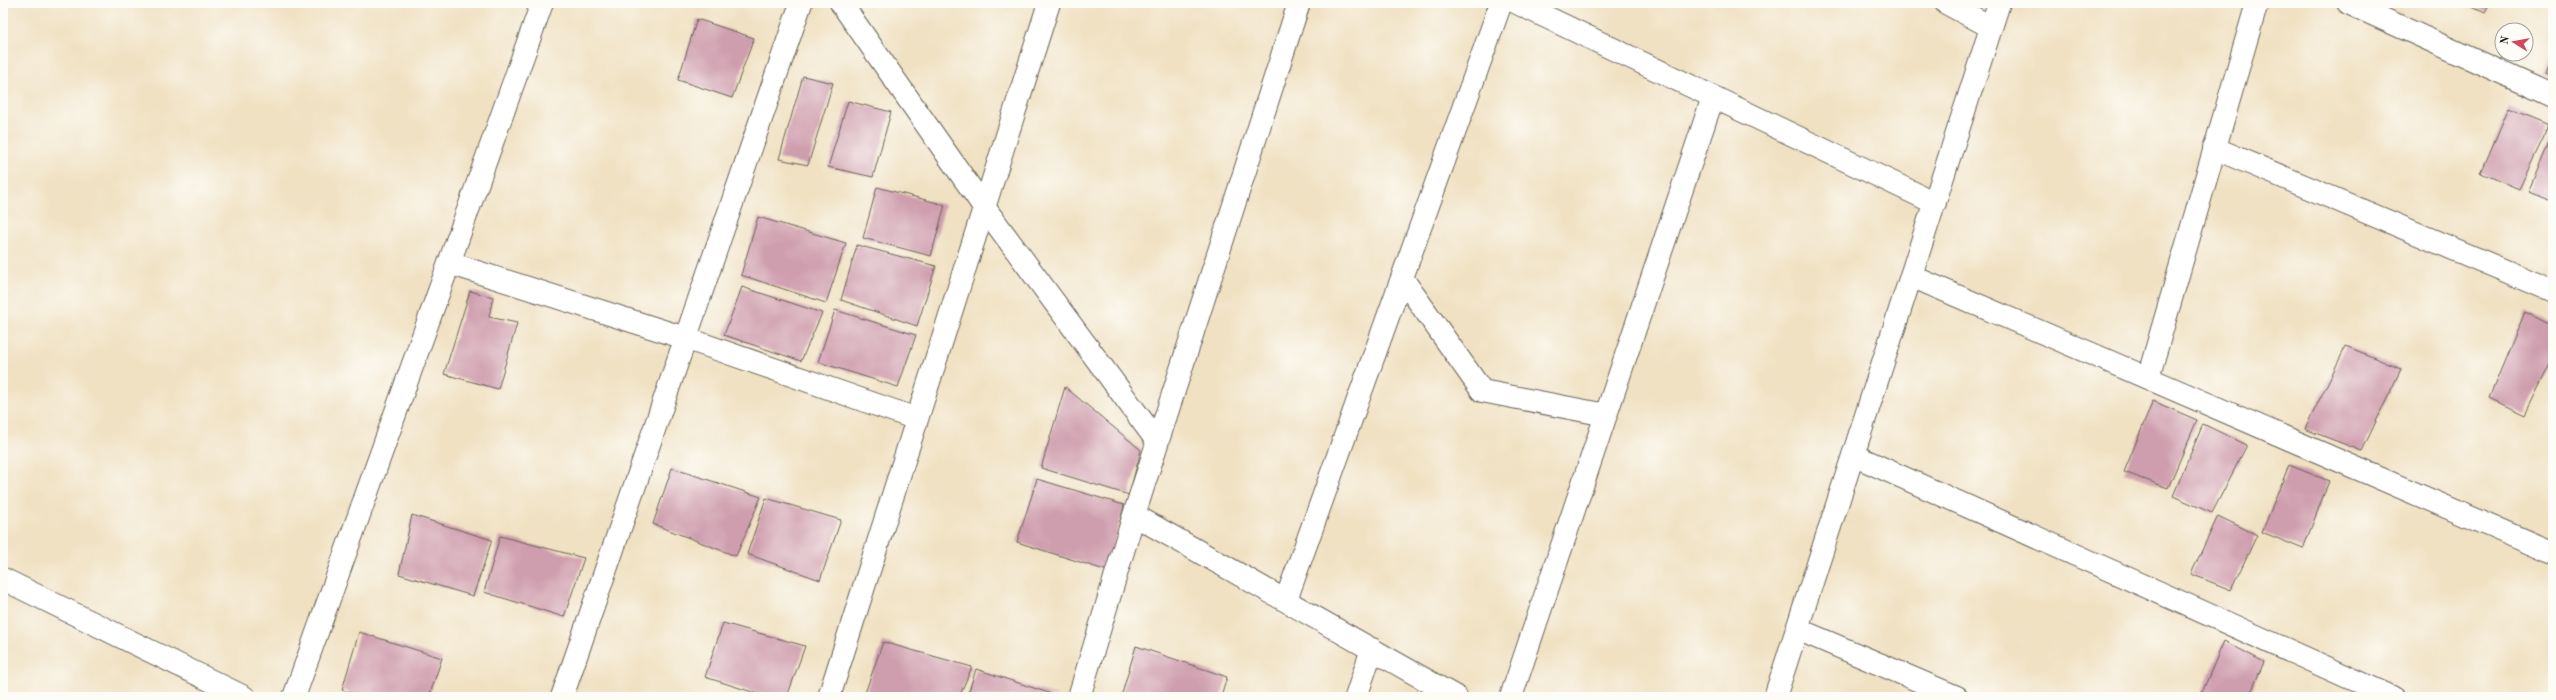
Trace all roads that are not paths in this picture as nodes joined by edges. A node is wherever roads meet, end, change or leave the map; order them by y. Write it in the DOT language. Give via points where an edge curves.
graph roads {
  1 [pos="542,3"];
  2 [pos="801,3"];
  3 [pos="840,3"];
  4 [pos="1049,3"];
  5 [pos="1299,3"];
  6 [pos="1501,3"];
  7 [pos="1517,3"];
  8 [pos="1946,3"];
  9 [pos="1999,3"];
  10 [pos="2256,3"];
  11 [pos="2348,3"];
  12 [pos="1991,27"];
  13 [pos="2553,96"];
  14 [pos="1713,97"];
  15 [pos="2214,148"];
  16 [pos="1935,203"];
  17 [pos="984,207"];
  18 [pos="449,263"];
  19 [pos="1911,276"];
  20 [pos="1402,278"];
  21 [pos="2553,291"];
  22 [pos="685,338"];
  23 [pos="2148,378"];
  24 [pos="1606,415"];
  25 [pos="917,419"];
  26 [pos="1157,441"];
  27 [pos="1853,455"];
  28 [pos="1134,515"];
  29 [pos="2553,553"];
  30 [pos="3,580"];
  31 [pos="1286,600"];
  32 [pos="1797,629"];
  33 [pos="1372,649"];
  34 [pos="244,697"];
  35 [pos="294,697"];
  36 [pos="562,697"];
  37 [pos="829,697"];
  38 [pos="1079,697"];
  39 [pos="1356,697"];
  40 [pos="1456,697"];
  41 [pos="1511,697"];
  42 [pos="1775,697"];
  43 [pos="1957,697"];
  44 [pos="2392,697"];
  1 -- 18 [label="street"];
  2 -- 22 [label="street"];
  3 -- 17 [label="street"];
  4 -- 17 [label="street"];
  5 -- 26 [label="street"];
  6 -- 20 [label="street"];
  7 -- 14 [label="street"];
  8 -- 12 [label="street"];
  9 -- 12 [label="street"];
  10 -- 15 [label="street"];
  11 -- 13 [label="street"];
  12 -- 16 [label="street"];
  14 -- 16 [label="street"];
  14 -- 24 [label="street"];
  15 -- 21 [label="street"];
  15 -- 23 [label="street"];
  16 -- 19 [label="street"];
  17 -- 25 [label="street"];
  17 -- 26 [label="street"];
  18 -- 22 [label="street"];
  18 -- 35 [label="street"];
  19 -- 23 [label="street"];
  19 -- 27 [label="street"];
  20 -- 24 [label="street" via="1482,391"];
  20 -- 31 [label="street"];
  22 -- 25 [label="street"];
  22 -- 36 [label="street"];
  23 -- 29 [label="street"];
  24 -- 41 [label="street"];
  25 -- 37 [label="street"];
  26 -- 28 [label="street"];
  27 -- 32 [label="street"];
  27 -- 44 [label="street"];
  28 -- 31 [label="street"];
  28 -- 38 [label="street"];
  30 -- 34 [label="street"];
  31 -- 33 [label="street"];
  32 -- 42 [label="street"];
  32 -- 43 [label="street"];
  33 -- 39 [label="street"];
  33 -- 40 [label="street"];
}
